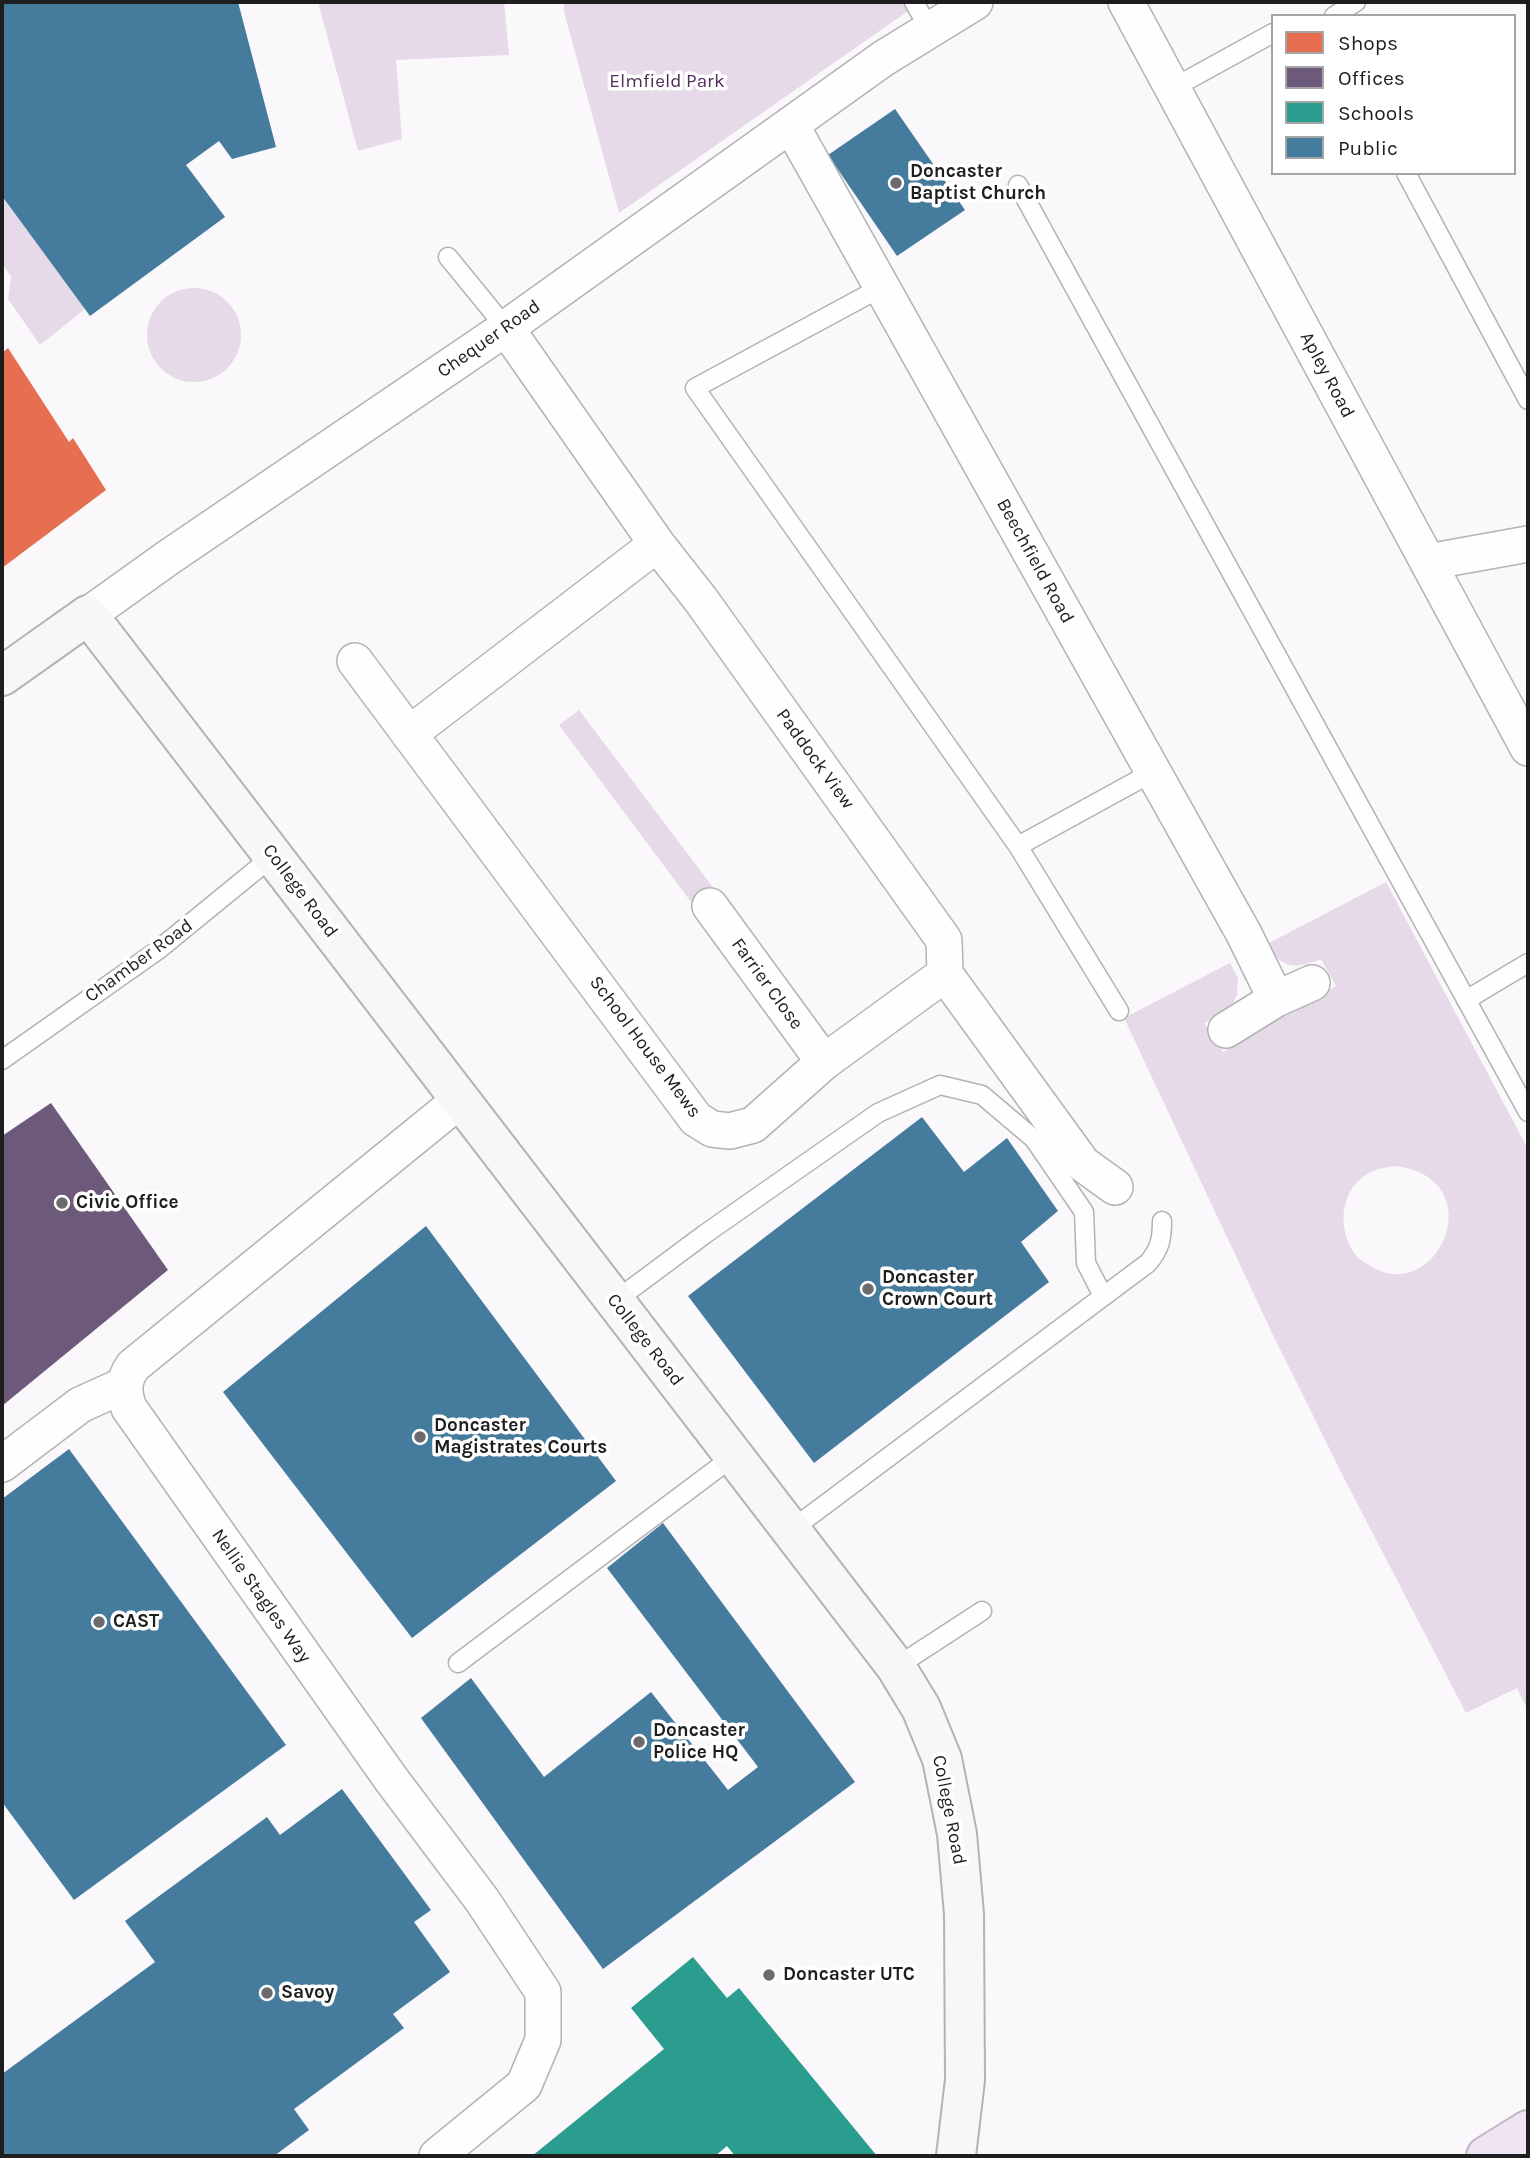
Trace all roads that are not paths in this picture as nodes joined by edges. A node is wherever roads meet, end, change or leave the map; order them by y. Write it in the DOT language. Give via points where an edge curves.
graph roads {
  1 [pos="975,2"];
  2 [pos="1126,2"];
  3 [pos="1356,2"];
  4 [pos="1337,14"];
  5 [pos="922,16"];
  6 [pos="1271,34"];
  7 [pos="1173,88"];
  8 [pos="791,125"];
  9 [pos="1407,175"];
  10 [pos="1018,185"];
  11 [pos="448,257"];
  12 [pos="882,287"];
  13 [pos="506,328"];
  14 [pos="1526,389"];
  15 [pos="657,544"];
  16 [pos="1528,544"];
  17 [pos="1428,562"];
  18 [pos="88,615"];
  19 [pos="355,660"];
  20 [pos="2,676"];
  21 [pos="1524,732"];
  22 [pos="409,734"];
  23 [pos="1153,772"];
  24 [pos="1018,846"];
  25 [pos="273,856"];
  26 [pos="709,906"];
  27 [pos="1528,963"];
  28 [pos="945,974"];
  29 [pos="1311,983"];
  30 [pos="1276,999"];
  31 [pos="1466,1000"];
  32 [pos="1119,1011"];
  33 [pos="1226,1030"];
  34 [pos="2,1060"];
  35 [pos="824,1062"];
  36 [pos="460,1100"];
  37 [pos="1528,1112"];
  38 [pos="1115,1187"];
  39 [pos="1162,1221"];
  40 [pos="1103,1296"];
  41 [pos="615,1301"];
  42 [pos="124,1385"];
  43 [pos="734,1456"];
  44 [pos="2,1464"];
  45 [pos="791,1530"];
  46 [pos="982,1611"];
  47 [pos="458,1662"];
  48 [pos="896,1667"];
  49 [pos="1528,2130"];
  50 [pos="437,2156"];
  51 [pos="956,2156"];
  52 [pos="1486,2156"];
  1 -- 5 [label="street, Chequer Road"];
  2 -- 7 [label="street, Apley Road"];
  3 -- 4 [label="lane"];
  5 -- 8 [label="street, Chequer Road" via="884,58"];
  6 -- 7 [label="lane"];
  7 -- 17 [label="street, Apley Road"];
  8 -- 12 [label="street, Beechfield Road"];
  8 -- 13 [label="street, Chequer Road"];
  9 -- 14 [label="lane"];
  10 -- 31 [label="lane"];
  11 -- 13 [label="lane"];
  12 -- 23 [label="street, Beechfield Road"];
  12 -- 24 [label="lane" via="695,388"];
  13 -- 15 [label="street, Paddock View"];
  13 -- 18 [label="street, Chequer Road"];
  15 -- 22 [label="street"];
  15 -- 28 [label="street, Paddock View" via="944,940"];
  16 -- 17 [label="street"];
  17 -- 21 [label="street, Apley Road"];
  18 -- 20 [label="street, Chequer Road"];
  18 -- 25 [label="street, College Road"];
  19 -- 22 [label="street, School House Mews"];
  22 -- 35 [label="street, School House Mews" via="696,1118 712,1129 730,1132 753,1125"];
  23 -- 24 [label="lane"];
  23 -- 30 [label="street, Beechfield Road"];
  24 -- 32 [label="lane"];
  25 -- 34 [label="lane, Chamber Road" via="158,950"];
  25 -- 36 [label="street, College Road"];
  26 -- 35 [label="street, Farrier Close"];
  27 -- 31 [label="lane"];
  28 -- 35 [label="street, School House Mews"];
  28 -- 38 [label="street" via="1083,1164"];
  29 -- 30 [label="street"];
  30 -- 33 [label="street"];
  31 -- 37 [label="lane"];
  36 -- 41 [label="street, College Road"];
  36 -- 42 [label="street" via="133,1366"];
  39 -- 40 [label="lane" via="1158,1251"];
  40 -- 41 [label="lane" via="1086,1263 1084,1212 1034,1139 982,1095 940,1085 878,1113"];
  40 -- 45 [label="lane"];
  41 -- 43 [label="street, College Road"];
  42 -- 44 [label="street" via="80,1405"];
  42 -- 50 [label="street, Nellie Stagles Way" via="129,1408 482,1900 543,1993 543,2040 524,2085"];
  43 -- 45 [label="street, College Road"];
  43 -- 47 [label="lane"];
  45 -- 48 [label="street, College Road"];
  46 -- 48 [label="lane"];
  48 -- 51 [label="street, College Road" via="921,1708 942,1759 957,1834 964,1914 965,2080"];
  49 -- 52 [label="highway"];
}
